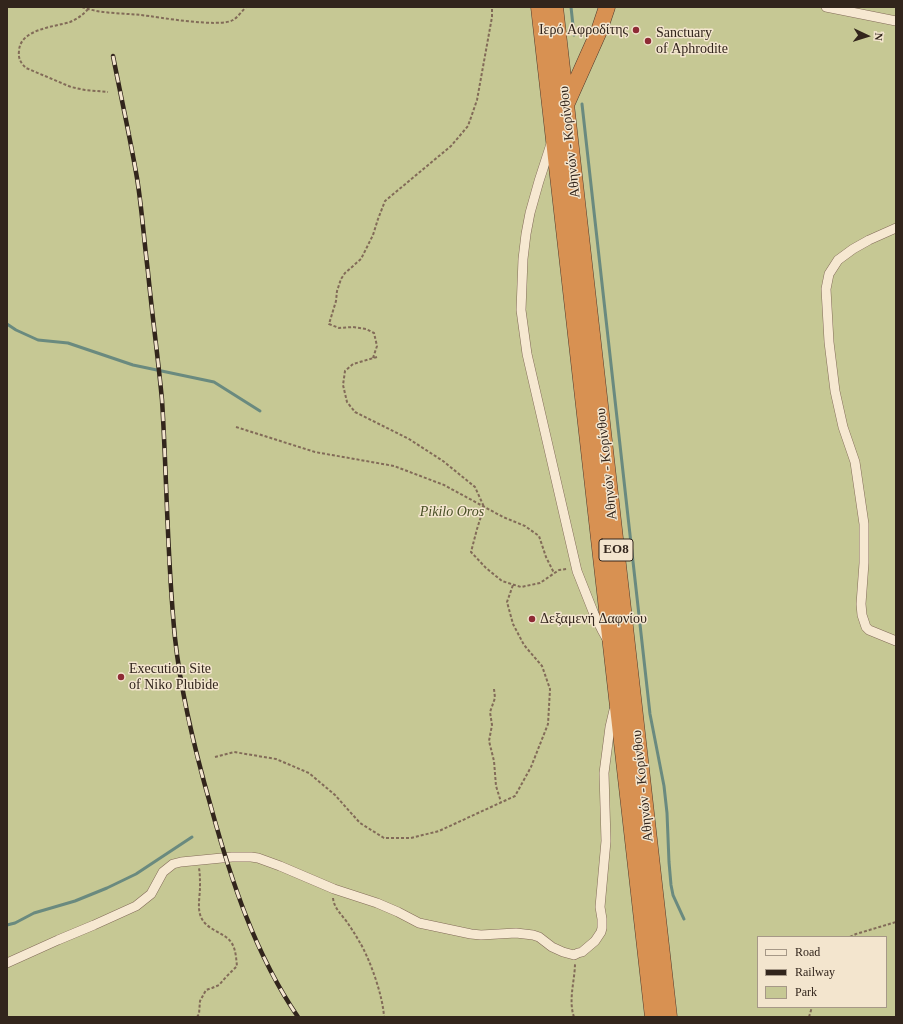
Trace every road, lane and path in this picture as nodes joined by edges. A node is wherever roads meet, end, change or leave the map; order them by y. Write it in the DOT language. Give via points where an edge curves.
graph roads {
  1 [pos="82,7"];
  2 [pos="246,7"];
  3 [pos="492,7"];
  4 [pos="539,7"];
  5 [pos="555,7"];
  6 [pos="607,7"];
  7 [pos="826,7"];
  8 [pos="88,9"];
  9 [pos="843,9"];
  10 [pos="896,21"];
  11 [pos="108,92"];
  12 [pos="566,105"];
  13 [pos="554,138"];
  14 [pos="896,228"];
  15 [pos="377,357"];
  16 [pos="373,358"];
  17 [pos="236,427"];
  18 [pos="484,507"];
  19 [pos="576,567"];
  20 [pos="554,573"];
  21 [pos="513,585"];
  22 [pos="896,641"];
  23 [pos="611,645"];
  24 [pos="494,689"];
  25 [pos="617,696"];
  26 [pos="215,757"];
  27 [pos="501,802"];
  28 [pos="199,860"];
  29 [pos="334,889"];
  30 [pos="896,922"];
  31 [pos="852,936"];
  32 [pos="574,955"];
  33 [pos="7,963"];
  34 [pos="197,1017"];
  35 [pos="384,1017"];
  36 [pos="574,1017"];
  37 [pos="653,1017"];
  38 [pos="669,1017"];
  1 -- 8 [label="path"];
  2 -- 8 [label="path" via="232,21 221,23"];
  3 -- 16 [label="path" via="477,100 468,126 451,146 385,202 361,259 344,273 341,279 329,324 339,328 366,329 374,333 377,346"];
  4 -- 13 [label="highway, Αθηνών - Κορίνθου / ΕΟ8"];
  5 -- 12 [label="highway, Αθηνών - Κορίνθου / ΕΟ8"];
  6 -- 12 [label="highway"];
  7 -- 9 [label="street"];
  8 -- 11 [label="path" via="77,19 27,36 22,42 18,56 26,68 71,87"];
  9 -- 10 [label="street"];
  12 -- 38 [label="highway, Αθηνών - Κορίνθου / ΕΟ8"];
  13 -- 19 [label="street" via="530,213 523,259 521,310 527,354"];
  13 -- 23 [label="highway, Αθηνών - Κορίνθου / ΕΟ8"];
  14 -- 22 [label="street" via="869,240 838,260 829,274 826,289 828,342 835,391 855,462 863,512 865,540 862,615 869,630"];
  15 -- 16 [label="path"];
  16 -- 18 [label="path" via="352,364 345,371 343,385 347,402 355,412 409,439 443,461 475,487"];
  17 -- 18 [label="path" via="314,452 394,466 444,485"];
  18 -- 20 [label="path" via="526,526 539,536"];
  18 -- 21 [label="path" via="471,552 502,581"];
  19 -- 20 [label="path"];
  19 -- 23 [label="street" via="594,614"];
  20 -- 21 [label="path" via="540,583 521,587"];
  21 -- 27 [label="path" via="507,602 513,624 524,645 542,666 550,688 550,696 548,724 531,767 515,796"];
  23 -- 25 [label="highway, Αθηνών - Κορίνθου / ΕΟ8"];
  24 -- 27 [label="path" via="489,741"];
  25 -- 32 [label="street" via="604,773 606,841 601,900 602,928 594,941 582,952"];
  25 -- 37 [label="highway, Αθηνών - Κορίνθου / ΕΟ8"];
  26 -- 27 [label="path" via="234,752 276,759 309,773 335,795 360,822 384,838 411,838 439,831"];
  28 -- 29 [label="street" via="258,858"];
  28 -- 33 [label="street" via="173,864 163,872 151,894 130,908"];
  28 -- 34 [label="path" via="200,917 209,927 231,942 237,966 219,985 206,990 200,1001"];
  29 -- 32 [label="street" via="376,903 419,923 476,935 533,935 552,947"];
  29 -- 35 [label="path" via="336,909 347,922 366,955 384,1007"];
  30 -- 31 [label="path"];
  32 -- 36 [label="path"];
}
